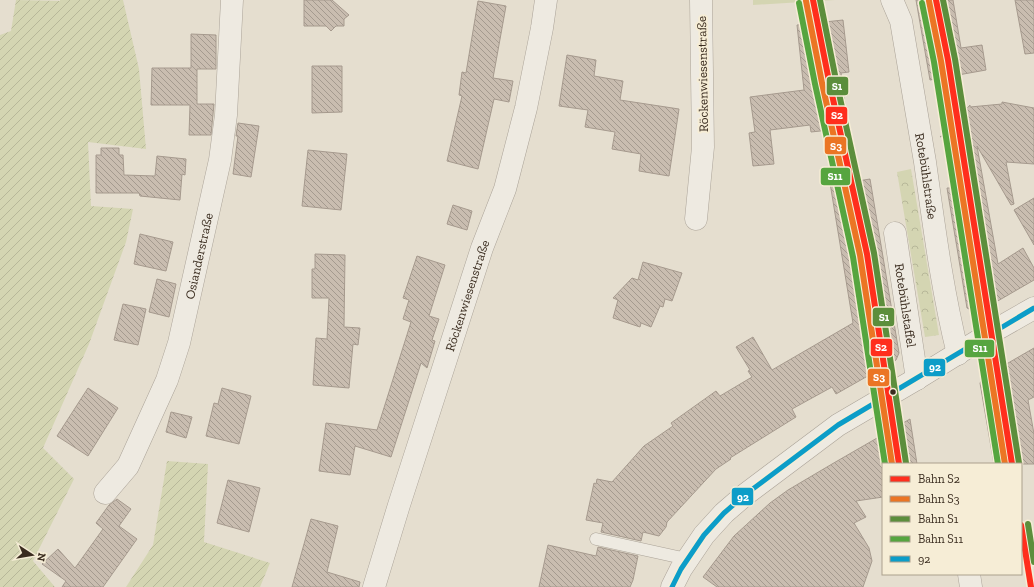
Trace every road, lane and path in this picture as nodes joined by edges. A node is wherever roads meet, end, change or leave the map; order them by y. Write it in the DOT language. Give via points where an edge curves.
graph roads {
  1 [pos="232,0"];
  2 [pos="546,0"];
  3 [pos="701,0"];
  4 [pos="892,0"];
  5 [pos="696,219"];
  6 [pos="895,233"];
  7 [pos="1034,308"];
  8 [pos="958,354"];
  9 [pos="917,379"];
  10 [pos="105,493"];
  11 [pos="596,539"];
  12 [pos="687,559"];
  13 [pos="969,575"];
  14 [pos="374,587"];
  15 [pos="672,587"];
  16 [pos="971,587"];
  1 -- 10 [label="street, Osianderstraße" via="226,108 220,160 179,343 167,380 128,466"];
  2 -- 14 [label="street, Röckenwiesenstraße" via="526,108 505,189 482,248"];
  3 -- 5 [label="street, Röckenwiesenstraße" via="703,147"];
  4 -- 8 [label="street, Rotebühlstraße" via="901,21 940,264"];
  6 -- 9 [label="street, Rotebühlstaffel"];
  7 -- 8 [label="street"];
  8 -- 9 [label="street"];
  9 -- 12 [label="street" via="838,424 746,494 704,535"];
  11 -- 12 [label="lane"];
  12 -- 15 [label="street"];
  13 -- 16 [label="street"];
}
